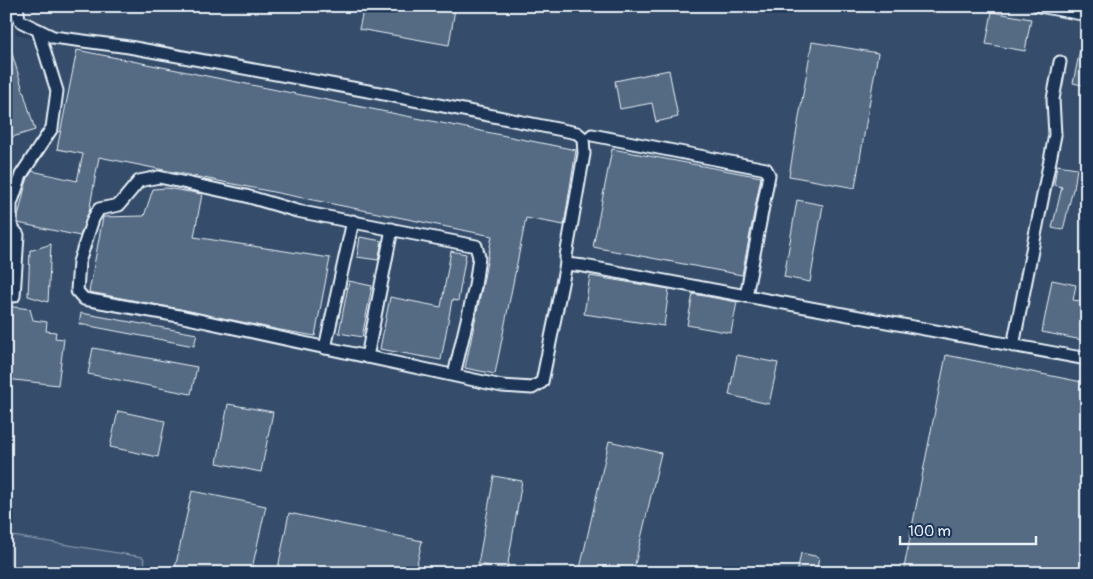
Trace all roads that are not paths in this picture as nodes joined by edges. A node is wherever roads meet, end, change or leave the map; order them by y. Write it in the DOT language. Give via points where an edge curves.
graph roads {
  1 [pos="17,6"];
  2 [pos="1039,6"];
  3 [pos="1087,15"];
  4 [pos="38,30"];
  5 [pos="1060,62"];
  6 [pos="592,135"];
  7 [pos="353,222"];
  8 [pos="392,229"];
  9 [pos="566,264"];
  10 [pos="14,296"];
  11 [pos="746,296"];
  12 [pos="1013,346"];
  13 [pos="325,348"];
  14 [pos="368,357"];
  15 [pos="1087,359"];
  16 [pos="454,376"];
  1 -- 4 [label="street" via="19,19"];
  2 -- 3 [label="street"];
  4 -- 9 [label="street" via="53,37 139,48 577,134 583,138 584,154"];
  4 -- 10 [label="street" via="57,91 52,128 21,175 11,204 11,226 18,234"];
  5 -- 12 [label="street" via="1053,100 1055,135"];
  6 -- 11 [label="street" via="766,169 768,175"];
  7 -- 8 [label="street"];
  7 -- 13 [label="street"];
  7 -- 13 [label="street" via="297,211 246,196 152,178 139,181 120,204 99,209 79,262 77,291 84,299"];
  8 -- 14 [label="street"];
  8 -- 16 [label="street" via="476,246 479,257 475,286"];
  9 -- 11 [label="street"];
  9 -- 16 [label="street" via="542,382 532,388 502,386"];
  11 -- 12 [label="street"];
  12 -- 15 [label="street"];
  13 -- 14 [label="street"];
  14 -- 16 [label="street"];
}
